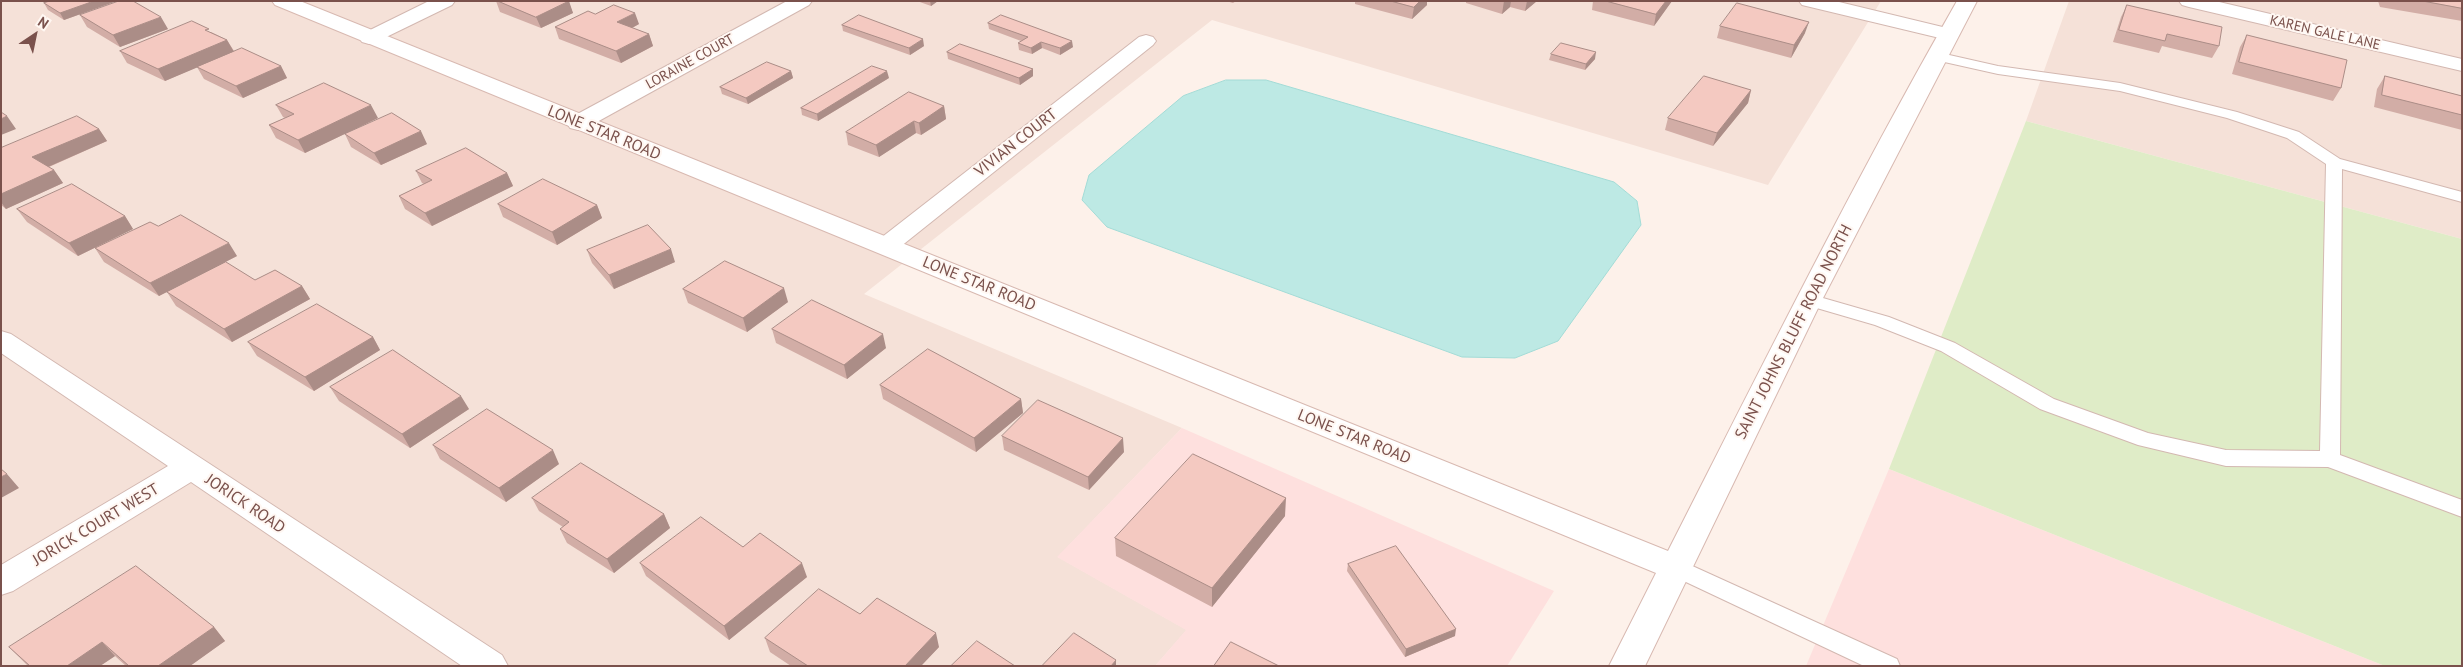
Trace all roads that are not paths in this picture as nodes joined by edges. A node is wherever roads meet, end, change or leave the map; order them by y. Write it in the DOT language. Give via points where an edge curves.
graph roads {
  1 [pos="282,1"];
  2 [pos="445,1"];
  3 [pos="802,1"];
  4 [pos="1809,1"];
  5 [pos="1967,1"];
  6 [pos="2189,1"];
  7 [pos="369,38"];
  8 [pos="1146,41"];
  9 [pos="1942,45"];
  10 [pos="2462,65"];
  11 [pos="578,123"];
  12 [pos="2334,162"];
  13 [pos="2462,197"];
  14 [pos="886,246"];
  15 [pos="1809,300"];
  16 [pos="1,340"];
  17 [pos="2330,459"];
  18 [pos="191,468"];
  19 [pos="2462,509"];
  20 [pos="1676,568"];
  21 [pos="1,582"];
  22 [pos="490,666"];
  23 [pos="1627,666"];
  24 [pos="1888,666"];
  1 -- 7 [label="street, LONE STAR ROAD"];
  2 -- 7 [label="street"];
  3 -- 11 [label="street, LORAINE COURT"];
  4 -- 9 [label="street"];
  5 -- 9 [label="street, SAINT JOHNS BLUFF ROAD NORTH"];
  6 -- 10 [label="street, KAREN GALE LANE"];
  7 -- 11 [label="street, LONE STAR ROAD"];
  8 -- 14 [label="street, VIVIAN COURT"];
  9 -- 12 [label="lane" via="1998,70 2120,87 2232,115 2293,135"];
  9 -- 15 [label="street, SAINT JOHNS BLUFF ROAD NORTH"];
  11 -- 14 [label="street, LONE STAR ROAD"];
  12 -- 13 [label="lane"];
  12 -- 17 [label="lane"];
  14 -- 20 [label="street, LONE STAR ROAD"];
  15 -- 17 [label="lane" via="1882,321 1948,347 2047,404 2145,440 2226,458"];
  15 -- 20 [label="street, SAINT JOHNS BLUFF ROAD NORTH"];
  16 -- 18 [label="street, JORICK ROAD"];
  17 -- 19 [label="lane"];
  18 -- 21 [label="street, JORICK COURT WEST"];
  18 -- 22 [label="street, JORICK ROAD"];
  20 -- 23 [label="street, SAINT JOHNS BLUFF ROAD NORTH"];
  20 -- 24 [label="lane"];
}
